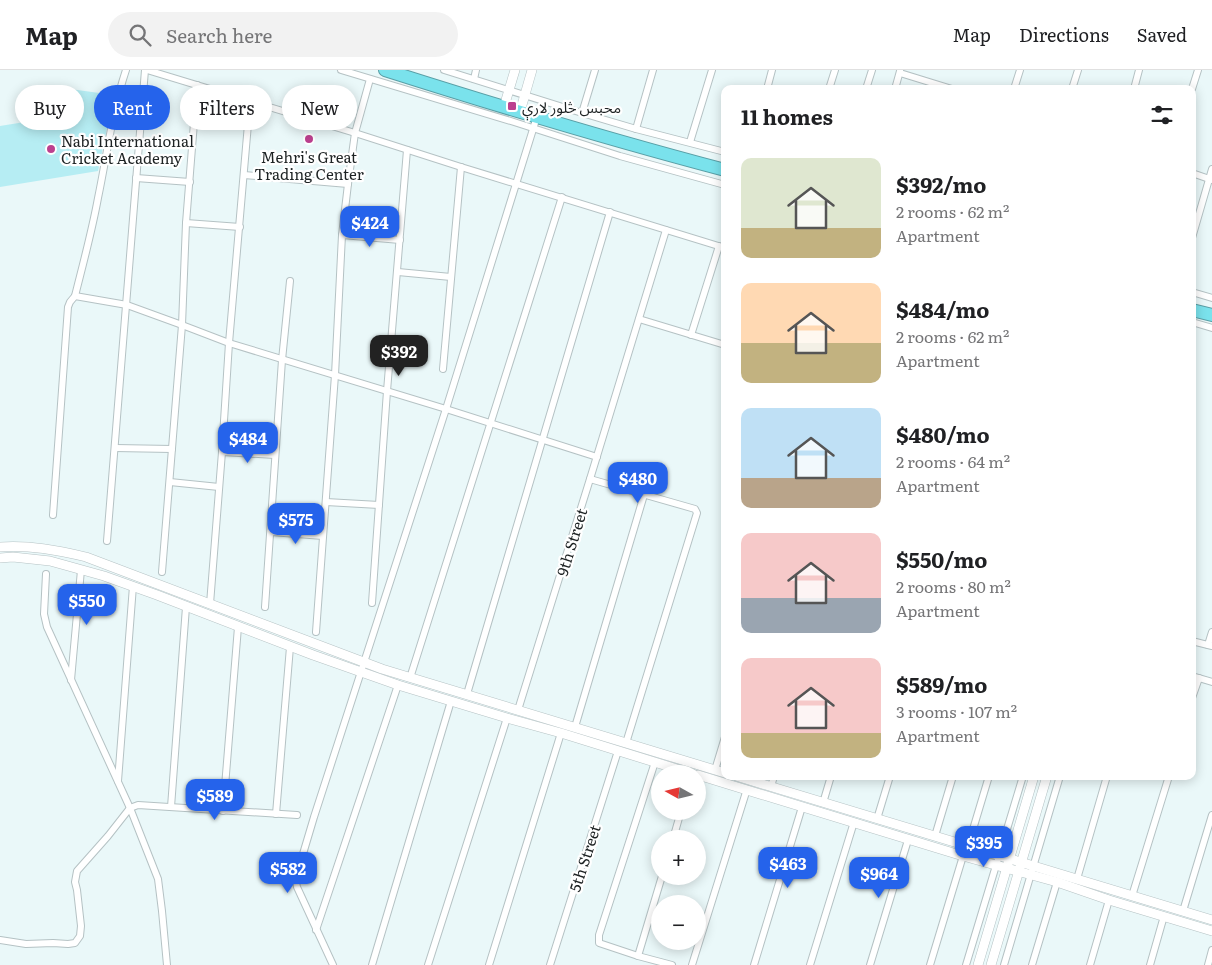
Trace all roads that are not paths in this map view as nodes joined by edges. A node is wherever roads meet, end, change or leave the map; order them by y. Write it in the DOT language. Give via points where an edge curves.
graph roads {
  1 [pos="126,70"];
  2 [pos="146,70"];
  3 [pos="341,70"];
  4 [pos="385,70"];
  5 [pos="412,70"];
  6 [pos="444,70"];
  7 [pos="476,70"];
  8 [pos="515,70"];
  9 [pos="532,70"];
  10 [pos="595,70"];
  11 [pos="653,70"];
  12 [pos="712,70"];
  13 [pos="772,70"];
  14 [pos="835,70"];
  15 [pos="872,70"];
  16 [pos="1020,70"];
  17 [pos="1078,70"];
  18 [pos="1139,70"];
  19 [pos="1198,70"];
  20 [pos="900,72"];
  21 [pos="370,79"];
  22 [pos="474,79"];
  23 [pos="197,85"];
  24 [pos="768,85"];
  25 [pos="830,85"];
  26 [pos="867,85"];
  27 [pos="896,85"];
  28 [pos="940,85"];
  29 [pos="1015,85"];
  30 [pos="1073,85"];
  31 [pos="1135,85"];
  32 [pos="1193,85"];
  33 [pos="508,95"];
  34 [pos="523,100"];
  35 [pos="272,108"];
  36 [pos="582,114"];
  37 [pos="537,119"];
  38 [pos="636,129"];
  39 [pos="194,130"];
  40 [pos="248,130"];
  41 [pos="355,133"];
  42 [pos="690,142"];
  43 [pos="407,150"];
  44 [pos="721,151"];
  45 [pos="721,161"];
  46 [pos="461,167"];
  47 [pos="721,169"];
  48 [pos="1212,169"];
  49 [pos="244,175"];
  50 [pos="1196,175"];
  51 [pos="136,178"];
  52 [pos="1211,179"];
  53 [pos="190,182"];
  54 [pos="348,184"];
  55 [pos="516,184"];
  56 [pos="721,184"];
  57 [pos="562,198"];
  58 [pos="610,212"];
  59 [pos="186,223"];
  60 [pos="240,226"];
  61 [pos="1196,226"];
  62 [pos="666,230"];
  63 [pos="342,235"];
  64 [pos="400,240"];
  65 [pos="721,247"];
  66 [pos="721,250"];
  67 [pos="398,272"];
  68 [pos="451,277"];
  69 [pos="290,281"];
  70 [pos="1196,293"];
  71 [pos="75,296"];
  72 [pos="1212,298"];
  73 [pos="1196,303"];
  74 [pos="127,305"];
  75 [pos="1212,308"];
  76 [pos="1196,311"];
  77 [pos="1212,315"];
  78 [pos="639,319"];
  79 [pos="1196,323"];
  80 [pos="182,325"];
  81 [pos="1212,328"];
  82 [pos="691,335"];
  83 [pos="229,343"];
  84 [pos="721,344"];
  85 [pos="282,360"];
  86 [pos="443,368"];
  87 [pos="335,376"];
  88 [pos="387,391"];
  89 [pos="446,409"];
  90 [pos="490,423"];
  91 [pos="543,440"];
  92 [pos="115,448"];
  93 [pos="172,449"];
  94 [pos="222,452"];
  95 [pos="275,455"];
  96 [pos="597,457"];
  97 [pos="590,479"];
  98 [pos="170,482"];
  99 [pos="219,487"];
  100 [pos="644,495"];
  101 [pos="326,502"];
  102 [pos="379,506"];
  103 [pos="54,515"];
  104 [pos="270,532"];
  105 [pos="323,536"];
  106 [pos="108,541"];
  107 [pos="0,547"];
  108 [pos="0,558"];
  109 [pos="82,570"];
  110 [pos="162,572"];
  111 [pos="46,574"];
  112 [pos="133,586"];
  113 [pos="372,603"];
  114 [pos="210,604"];
  115 [pos="186,607"];
  116 [pos="265,607"];
  117 [pos="238,627"];
  118 [pos="316,632"];
  119 [pos="1212,632"];
  120 [pos="1196,642"];
  121 [pos="1210,646"];
  122 [pos="290,647"];
  123 [pos="364,663"];
  124 [pos="361,672"];
  125 [pos="1196,677"];
  126 [pos="410,678"];
  127 [pos="71,681"];
  128 [pos="1212,682"];
  129 [pos="398,685"];
  130 [pos="467,694"];
  131 [pos="451,701"];
  132 [pos="518,710"];
  133 [pos="507,718"];
  134 [pos="575,727"];
  135 [pos="561,733"];
  136 [pos="626,743"];
  137 [pos="721,750"];
  138 [pos="618,751"];
  139 [pos="655,762"];
  140 [pos="696,764"];
  141 [pos="664,765"];
  142 [pos="715,770"];
  143 [pos="721,772"];
  144 [pos="706,777"];
  145 [pos="749,780"];
  146 [pos="773,780"];
  147 [pos="830,780"];
  148 [pos="889,780"];
  149 [pos="952,780"];
  150 [pos="988,780"];
  151 [pos="1022,780"];
  152 [pos="1033,780"];
  153 [pos="1046,780"];
  154 [pos="1059,780"];
  155 [pos="1106,780"];
  156 [pos="1168,780"];
  157 [pos="118,782"];
  158 [pos="771,787"];
  159 [pos="748,789"];
  160 [pos="823,802"];
  161 [pos="170,807"];
  162 [pos="802,807"];
  163 [pos="130,808"];
  164 [pos="223,811"];
  165 [pos="276,814"];
  166 [pos="296,815"];
  167 [pos="1212,815"];
  168 [pos="877,819"];
  169 [pos="854,822"];
  170 [pos="935,836"];
  171 [pos="908,840"];
  172 [pos="968,846"];
  173 [pos="963,856"];
  174 [pos="998,860"];
  175 [pos="1008,864"];
  176 [pos="1020,867"];
  177 [pos="1032,871"];
  178 [pos="1076,879"];
  179 [pos="1057,882"];
  180 [pos="659,885"];
  181 [pos="1132,896"];
  182 [pos="1109,900"];
  183 [pos="1183,911"];
  184 [pos="1164,916"];
  185 [pos="1212,920"];
  186 [pos="316,930"];
  187 [pos="1212,931"];
  188 [pos="0,940"];
  189 [pos="1212,950"];
  190 [pos="638,956"];
  191 [pos="167,965"];
  192 [pos="333,965"];
  193 [pos="372,965"];
  194 [pos="428,965"];
  195 [pos="489,965"];
  196 [pos="550,965"];
  197 [pos="672,965"];
  198 [pos="692,965"];
  199 [pos="754,965"];
  200 [pos="810,965"];
  201 [pos="870,965"];
  202 [pos="930,965"];
  203 [pos="966,965"];
  204 [pos="978,965"];
  205 [pos="991,965"];
  206 [pos="1004,965"];
  207 [pos="1032,965"];
  208 [pos="1090,965"];
  209 [pos="1150,965"];
  210 [pos="1208,965"];
  1 -- 71 [label="street" via="116,101 98,199"];
  2 -- 23 [label="street"];
  2 -- 51 [label="street"];
  3 -- 21 [label="street"];
  4 -- 37 [label="highway"];
  5 -- 33 [label="highway"];
  6 -- 22 [label="street"];
  7 -- 22 [label="street"];
  8 -- 33 [label="street"];
  9 -- 34 [label="street"];
  10 -- 36 [label="street"];
  11 -- 38 [label="street"];
  12 -- 42 [label="street"];
  13 -- 24 [label="street"];
  14 -- 25 [label="street"];
  15 -- 26 [label="street"];
  16 -- 29 [label="street"];
  17 -- 30 [label="street"];
  18 -- 31 [label="street"];
  19 -- 32 [label="street"];
  20 -- 27 [label="street"];
  20 -- 28 [label="street"];
  21 -- 37 [label="street"];
  21 -- 41 [label="street"];
  22 -- 33 [label="street"];
  33 -- 34 [label="highway"];
  34 -- 36 [label="street"];
  34 -- 37 [label="highway"];
  35 -- 41 [label="street"];
  36 -- 38 [label="street"];
  37 -- 45 [label="highway"];
  37 -- 47 [label="highway"];
  37 -- 55 [label="street"];
  37 -- 56 [label="street" via="620,156"];
  38 -- 42 [label="street"];
  39 -- 53 [label="street"];
  40 -- 49 [label="street"];
  41 -- 43 [label="street"];
  41 -- 54 [label="street"];
  42 -- 44 [label="street"];
  43 -- 46 [label="street"];
  43 -- 64 [label="street"];
  46 -- 55 [label="street"];
  46 -- 68 [label="street"];
  48 -- 52 [label="street"];
  49 -- 54 [label="street"];
  49 -- 60 [label="street"];
  50 -- 52 [label="street"];
  51 -- 53 [label="street"];
  51 -- 74 [label="street"];
  52 -- 61 [label="street"];
  53 -- 59 [label="street"];
  54 -- 63 [label="street"];
  55 -- 57 [label="street"];
  55 -- 89 [label="street"];
  57 -- 58 [label="street"];
  57 -- 90 [label="street"];
  58 -- 62 [label="street"];
  58 -- 91 [label="street"];
  59 -- 60 [label="street"];
  59 -- 80 [label="street"];
  60 -- 83 [label="street"];
  62 -- 65 [label="street"];
  62 -- 78 [label="street, 9th Street"];
  63 -- 64 [label="street"];
  63 -- 87 [label="street"];
  64 -- 67 [label="street"];
  66 -- 82 [label="street"];
  67 -- 68 [label="street"];
  67 -- 88 [label="street"];
  68 -- 86 [label="street"];
  69 -- 85 [label="street"];
  70 -- 72 [label="street"];
  71 -- 74 [label="street"];
  71 -- 103 [label="street" via="68,307"];
  73 -- 75 [label="highway"];
  74 -- 80 [label="street"];
  74 -- 92 [label="street"];
  76 -- 77 [label="highway"];
  78 -- 82 [label="street"];
  78 -- 96 [label="street, 9th Street"];
  79 -- 81 [label="street"];
  80 -- 83 [label="street"];
  80 -- 93 [label="street"];
  82 -- 84 [label="street"];
  83 -- 85 [label="street"];
  83 -- 94 [label="street"];
  85 -- 87 [label="street"];
  85 -- 95 [label="street"];
  87 -- 88 [label="street"];
  87 -- 101 [label="street"];
  88 -- 89 [label="street"];
  88 -- 102 [label="street"];
  89 -- 90 [label="street"];
  89 -- 123 [label="street"];
  90 -- 91 [label="street"];
  90 -- 126 [label="street"];
  91 -- 96 [label="street"];
  91 -- 130 [label="street"];
  92 -- 93 [label="street"];
  92 -- 106 [label="street"];
  93 -- 98 [label="street"];
  94 -- 95 [label="street"];
  94 -- 99 [label="street"];
  95 -- 104 [label="street"];
  96 -- 97 [label="street, 9th Street"];
  97 -- 100 [label="street"];
  97 -- 132 [label="street, 9th Street"];
  98 -- 99 [label="street"];
  98 -- 110 [label="street"];
  99 -- 114 [label="street"];
  100 -- 134 [label="street"];
  100 -- 136 [label="street" via="695,509 698,513"];
  101 -- 102 [label="street"];
  101 -- 105 [label="street"];
  102 -- 113 [label="street"];
  104 -- 105 [label="street"];
  104 -- 116 [label="street"];
  105 -- 118 [label="street"];
  107 -- 114 [label="street" via="50,549 86,557"];
  108 -- 109 [label="street" via="50,561"];
  109 -- 112 [label="street"];
  109 -- 127 [label="street"];
  111 -- 127 [label="street" via="44,614 47,627"];
  112 -- 115 [label="street"];
  112 -- 157 [label="street"];
  114 -- 123 [label="street"];
  115 -- 117 [label="street"];
  115 -- 161 [label="street"];
  117 -- 122 [label="street"];
  117 -- 164 [label="street"];
  119 -- 121 [label="street"];
  120 -- 121 [label="street"];
  122 -- 124 [label="street"];
  122 -- 165 [label="street"];
  123 -- 124 [label="street"];
  123 -- 126 [label="street"];
  124 -- 129 [label="street"];
  124 -- 186 [label="street" via="297,874 297,887"];
  125 -- 128 [label="street"];
  126 -- 130 [label="street"];
  127 -- 157 [label="street"];
  129 -- 131 [label="street"];
  129 -- 186 [label="street"];
  130 -- 132 [label="street"];
  131 -- 133 [label="street"];
  131 -- 193 [label="street"];
  132 -- 134 [label="street"];
  133 -- 135 [label="street"];
  133 -- 194 [label="street"];
  134 -- 136 [label="street"];
  135 -- 138 [label="street"];
  135 -- 195 [label="street"];
  136 -- 140 [label="street"];
  137 -- 142 [label="street"];
  138 -- 139 [label="street"];
  138 -- 196 [label="street, 5th Street"];
  139 -- 141 [label="street"];
  139 -- 190 [label="street" via="599,943"];
  140 -- 142 [label="street"];
  142 -- 143 [label="street"];
  144 -- 159 [label="street"];
  145 -- 158 [label="street"];
  146 -- 158 [label="street"];
  147 -- 160 [label="street"];
  148 -- 168 [label="street"];
  149 -- 170 [label="street"];
  150 -- 172 [label="street"];
  151 -- 174 [label="street"];
  152 -- 175 [label="street"];
  153 -- 176 [label="street"];
  154 -- 177 [label="street"];
  155 -- 178 [label="street"];
  156 -- 181 [label="street"];
  157 -- 163 [label="street"];
  158 -- 160 [label="street"];
  159 -- 162 [label="street"];
  159 -- 198 [label="street"];
  160 -- 168 [label="street"];
  161 -- 163 [label="street" via="138,805"];
  161 -- 164 [label="street"];
  162 -- 169 [label="street"];
  162 -- 199 [label="street"];
  163 -- 188 [label="street" via="76,871 81,926 76,943 26,944"];
  163 -- 191 [label="street" via="158,879"];
  164 -- 165 [label="street"];
  165 -- 166 [label="street"];
  167 -- 183 [label="street"];
  168 -- 170 [label="street"];
  169 -- 171 [label="street"];
  169 -- 200 [label="street"];
  170 -- 172 [label="street"];
  171 -- 173 [label="street"];
  171 -- 201 [label="street"];
  172 -- 174 [label="street"];
  173 -- 174 [label="street"];
  173 -- 202 [label="street"];
  174 -- 175 [label="street"];
  174 -- 203 [label="street"];
  175 -- 176 [label="street"];
  175 -- 204 [label="street"];
  176 -- 177 [label="street"];
  176 -- 205 [label="street"];
  177 -- 178 [label="street"];
  177 -- 179 [label="street"];
  177 -- 206 [label="street"];
  178 -- 181 [label="street"];
  179 -- 182 [label="street"];
  179 -- 207 [label="street"];
  180 -- 190 [label="street"];
  181 -- 183 [label="street"];
  182 -- 184 [label="street"];
  182 -- 208 [label="street"];
  183 -- 185 [label="street"];
  184 -- 187 [label="street"];
  184 -- 209 [label="street"];
  186 -- 192 [label="street"];
  189 -- 210 [label="street"];
  190 -- 197 [label="street"];
}
